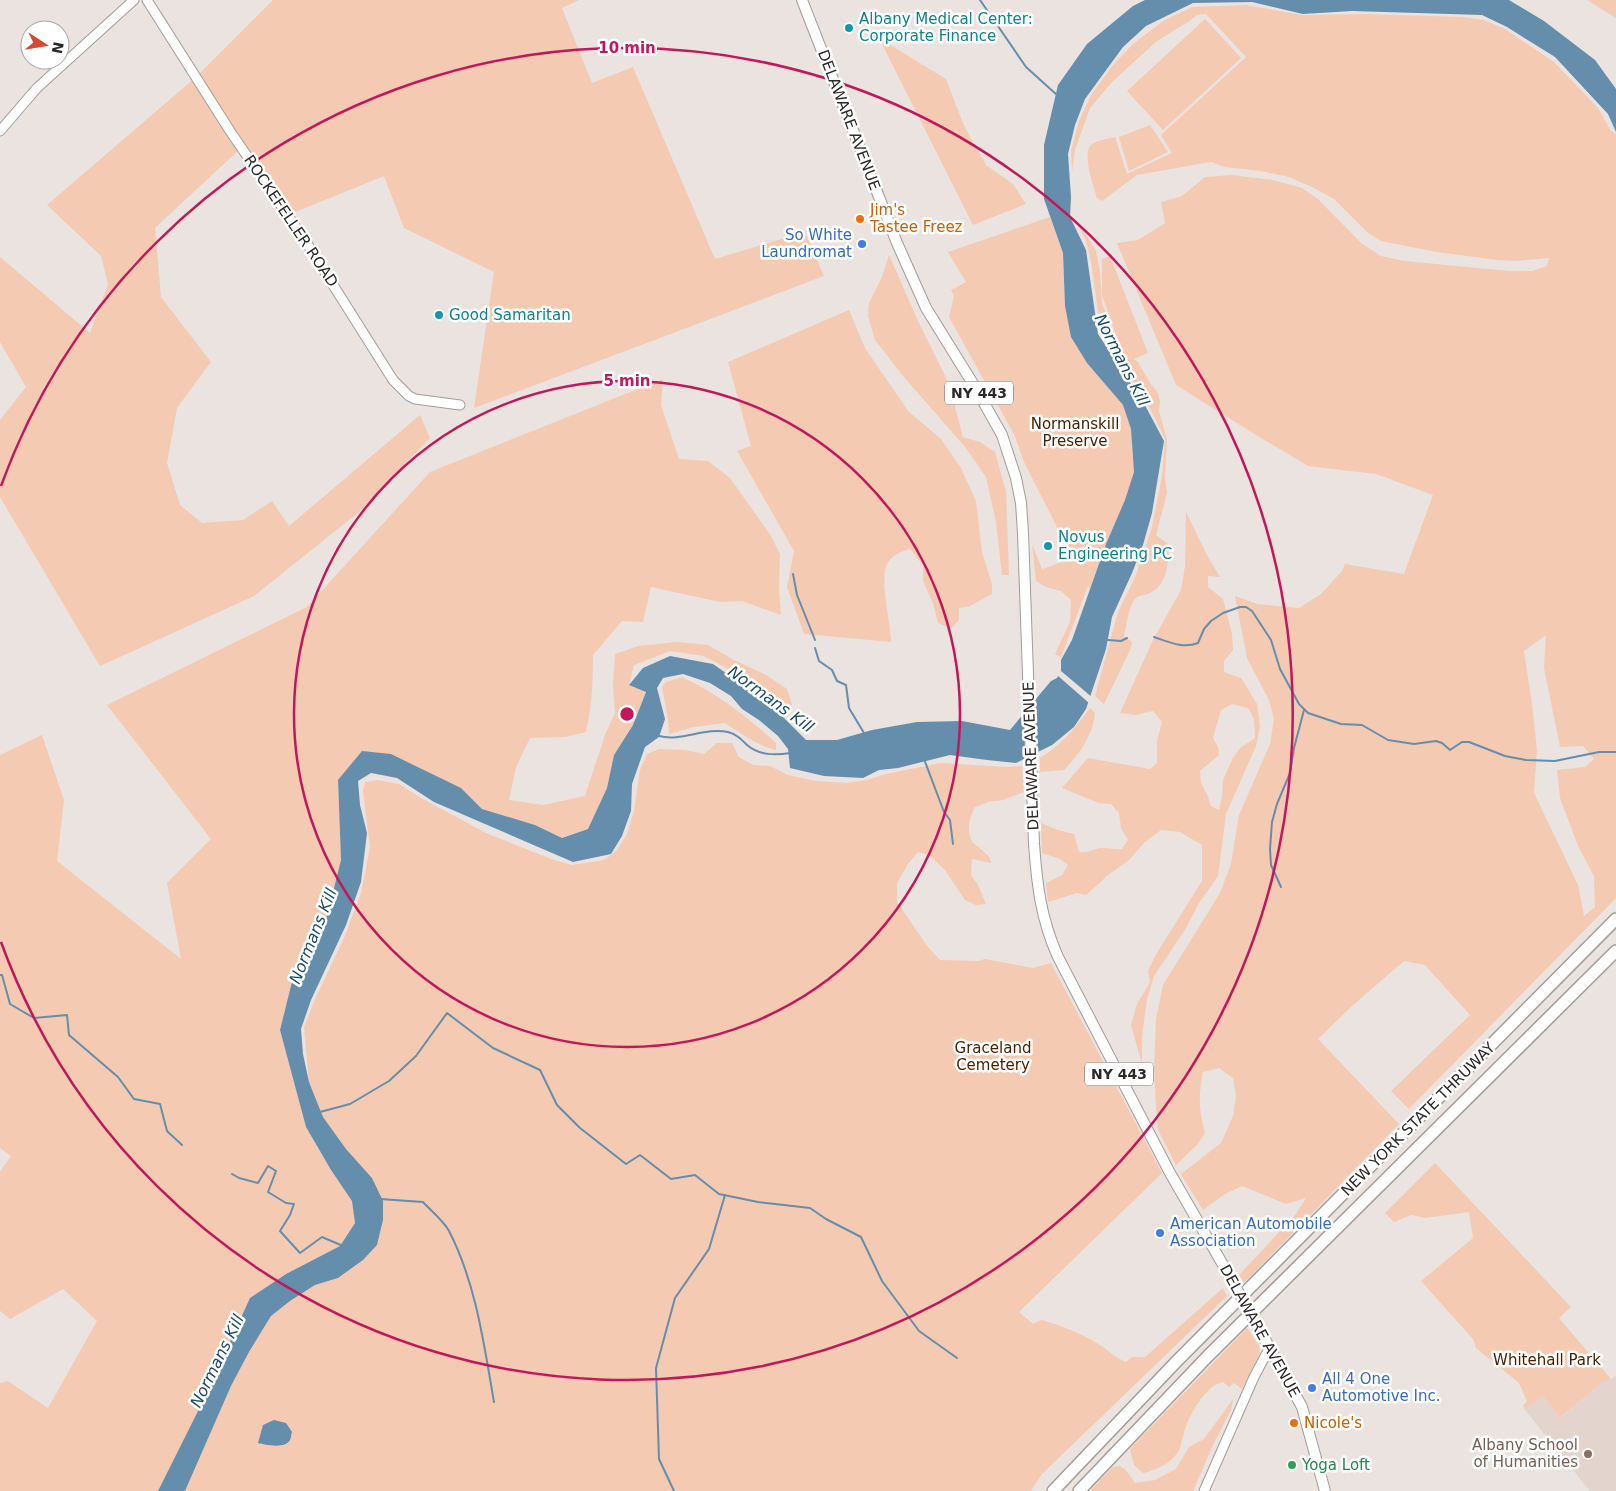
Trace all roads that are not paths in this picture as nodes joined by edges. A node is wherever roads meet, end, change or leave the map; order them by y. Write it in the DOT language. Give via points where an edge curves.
graph roads {
  1 [pos="134,0"];
  2 [pos="147,0"];
  3 [pos="802,0"];
  4 [pos="0,132"];
  5 [pos="460,405"];
  6 [pos="1616,919"];
  7 [pos="1616,951"];
  8 [pos="1270,1347"];
  9 [pos="1053,1491"];
  10 [pos="1079,1491"];
  11 [pos="1204,1491"];
  12 [pos="1325,1491"];
  1 -- 4 [label="street" via="37,88"];
  2 -- 5 [label="street, ROCKEFELLER ROAD" via="393,380 415,399"];
  3 -- 8 [label="main road, DELAWARE AVENUE / NY 443, bridge" via="917,289 1002,435 1012,464 1020,496 1024,556 1034,844 1039,901 1046,928 1170,1173"];
  6 -- 9 [label="highway, NEW YORK STATE THRUWAY" via="1176,1362"];
  7 -- 10 [label="highway, NEW YORK STATE THRUWAY" via="1208,1356"];
  8 -- 11 [label="street"];
  8 -- 12 [label="main road, DELAWARE AVENUE / NY 443" via="1302,1408"];
}
